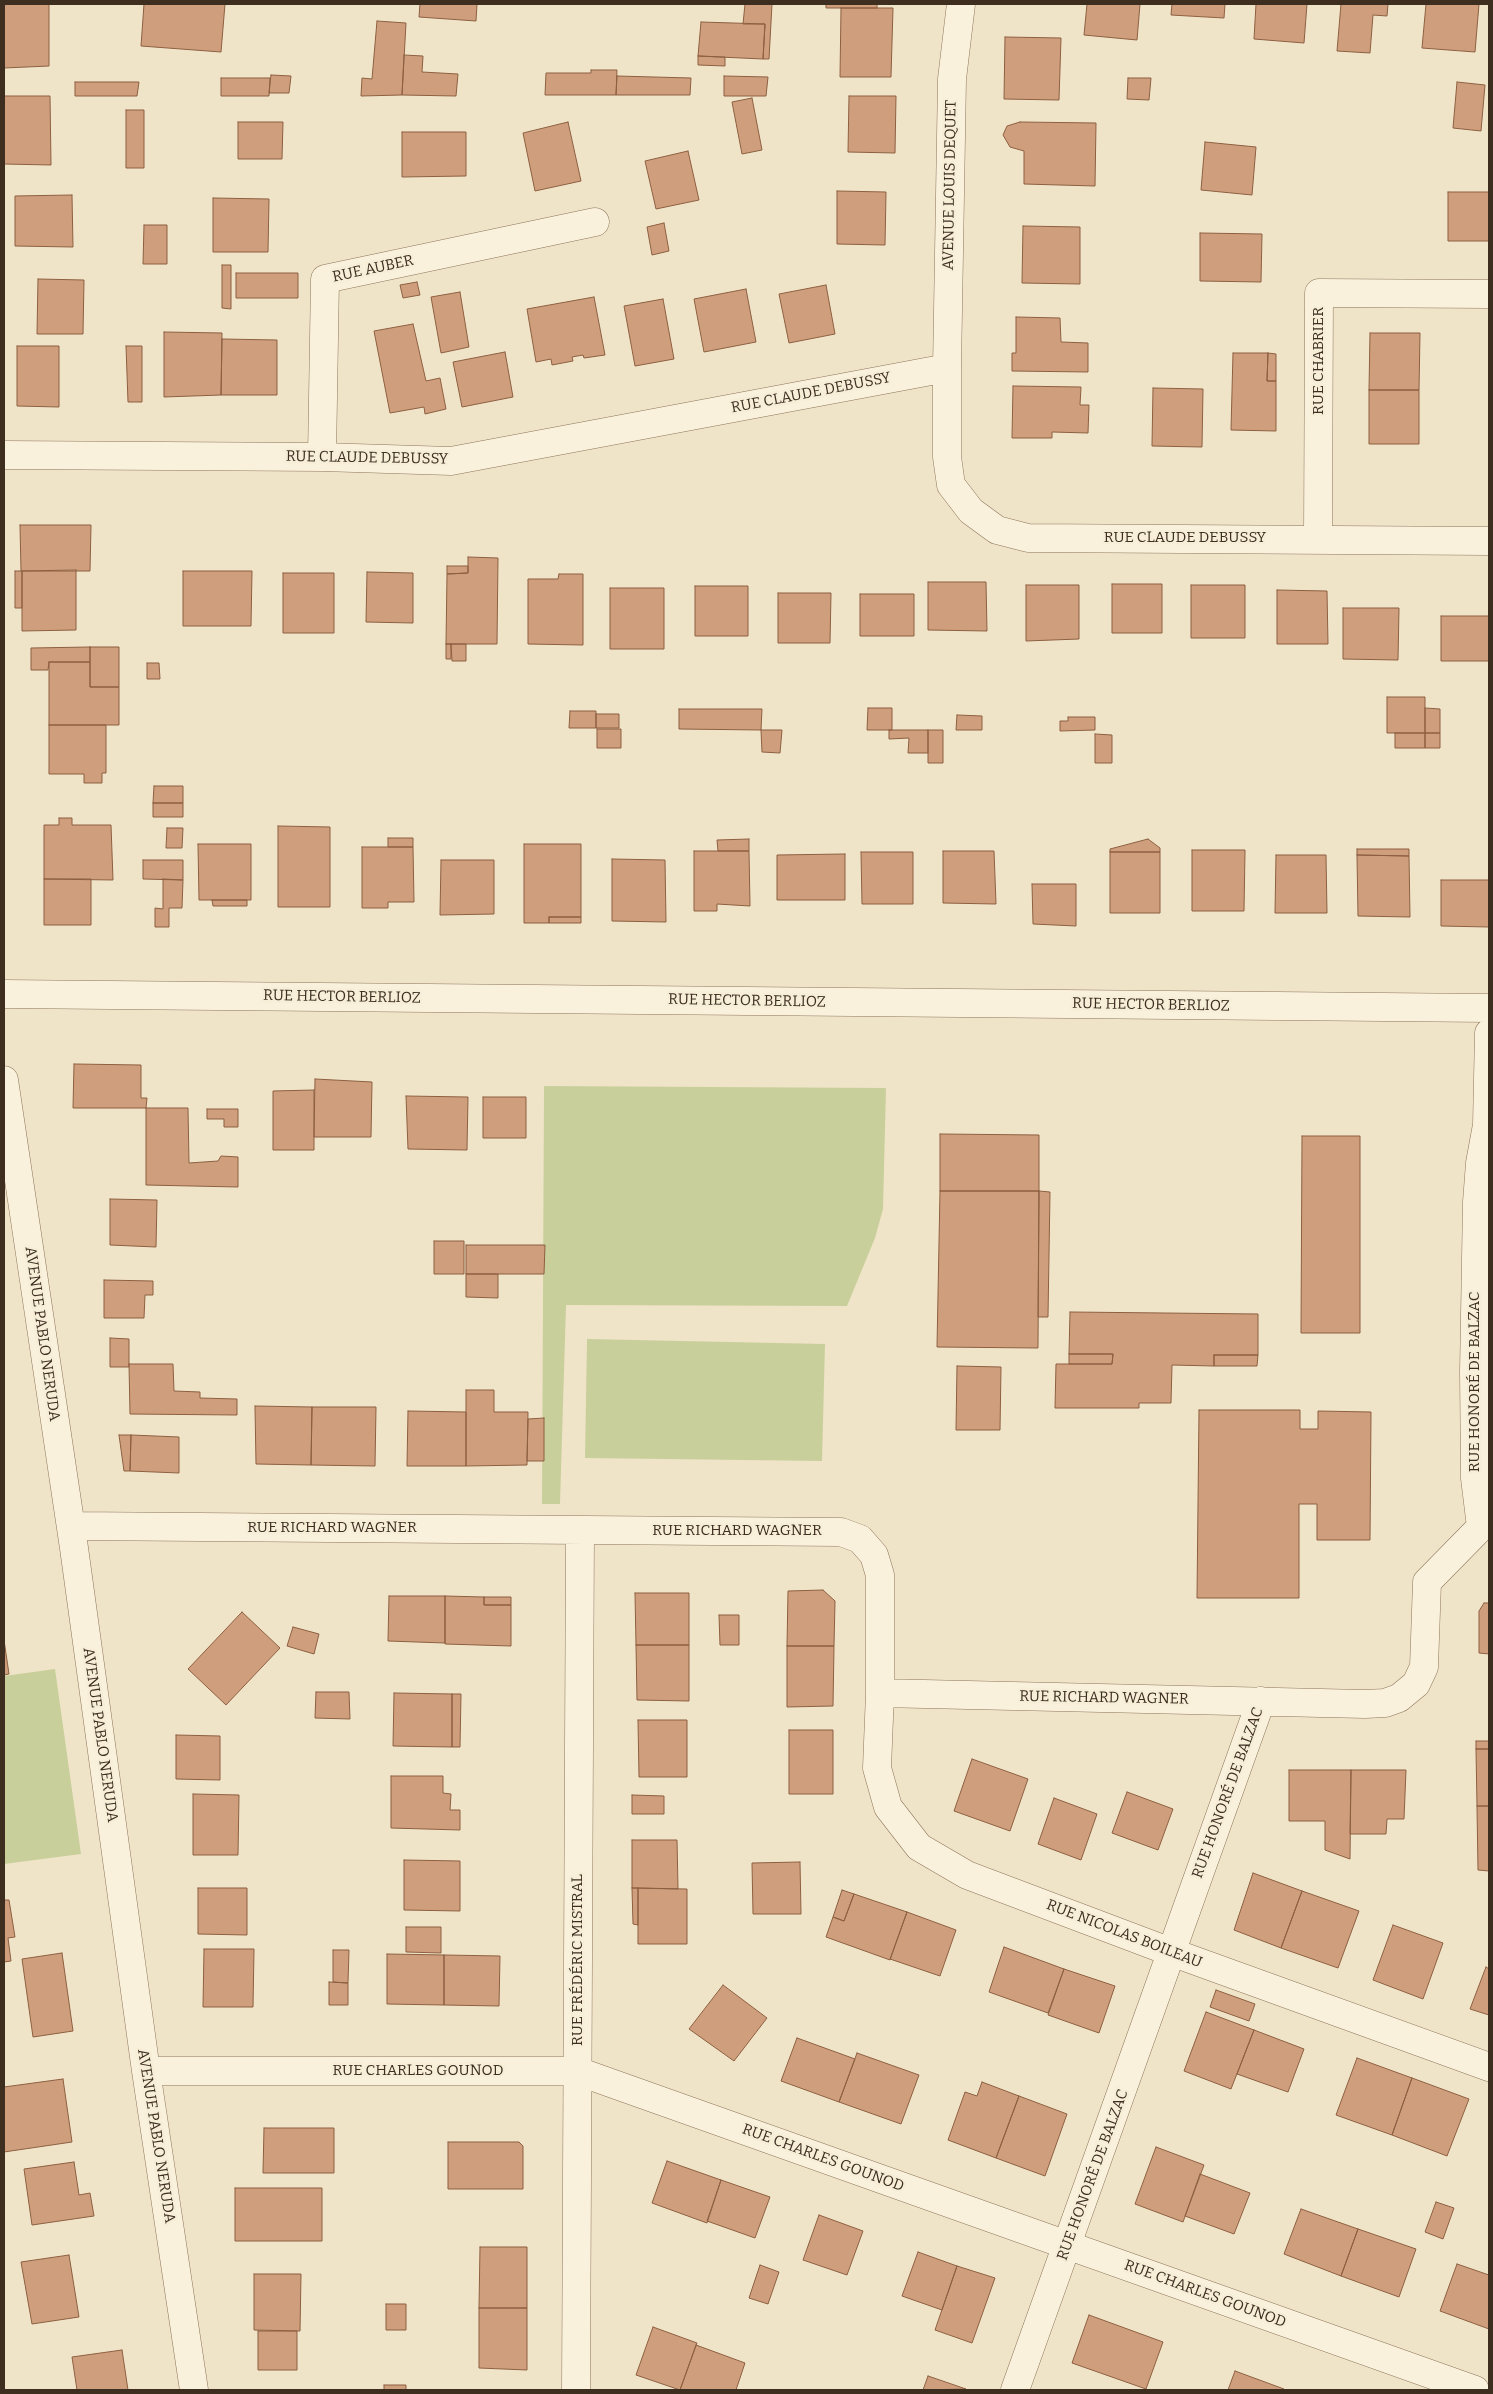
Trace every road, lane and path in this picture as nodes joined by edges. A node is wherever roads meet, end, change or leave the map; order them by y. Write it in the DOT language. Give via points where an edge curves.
graph roads {
  1 [pos="961,4"];
  2 [pos="595,222"];
  3 [pos="1489,294"];
  4 [pos="947,368"];
  5 [pos="4,455"];
  6 [pos="322,457"];
  7 [pos="1318,538"];
  8 [pos="1489,541"];
  9 [pos="4,994"];
  10 [pos="1489,1008"];
  11 [pos="1489,1033"];
  12 [pos="4,1080"];
  13 [pos="1488,1126"];
  14 [pos="70,1526"];
  15 [pos="1485,1528"];
  16 [pos="580,1530"];
  17 [pos="880,1694"];
  18 [pos="1261,1701"];
  19 [pos="1171,1952"];
  20 [pos="1489,2067"];
  21 [pos="146,2071"];
  22 [pos="577,2071"];
  23 [pos="1068,2245"];
  24 [pos="194,2390"];
  25 [pos="576,2390"];
  26 [pos="1015,2390"];
  27 [pos="1475,2390"];
  1 -- 4 [label="street, AVENUE LOUIS DEQUET" via="952,79"];
  2 -- 6 [label="street, RUE AUBER" via="325,279"];
  3 -- 7 [label="street, RUE CHABRIER" via="1319,293"];
  4 -- 6 [label="street, RUE CLAUDE DEBUSSY" via="451,461"];
  4 -- 7 [label="street, RUE CLAUDE DEBUSSY" via="947,458 951,485 971,511 997,530 1028,538"];
  5 -- 6 [label="street, RUE CLAUDE DEBUSSY"];
  7 -- 8 [label="street, RUE CLAUDE DEBUSSY"];
  9 -- 10 [label="street, RUE HECTOR BERLIOZ"];
  11 -- 13 [label="street, RUE HONORÉ DE BALZAC"];
  12 -- 14 [label="street, AVENUE PABLO NERUDA"];
  13 -- 15 [label="street, RUE HONORÉ DE BALZAC" via="1480,1162 1477,1202 1474,1353 1476,1478"];
  14 -- 16 [label="street, RUE RICHARD WAGNER"];
  14 -- 21 [label="street, AVENUE PABLO NERUDA"];
  15 -- 18 [label="street, RUE HONORÉ DE BALZAC" via="1426,1582 1424,1667 1416,1684 1399,1698 1365,1704"];
  16 -- 17 [label="street, RUE RICHARD WAGNER" via="841,1532 860,1539 874,1555 880,1575"];
  16 -- 22 [label="street, RUE FRÉDÉRIC MISTRAL"];
  17 -- 18 [label="street, RUE RICHARD WAGNER"];
  17 -- 19 [label="street, RUE NICOLAS BOILEAU" via="877,1768 888,1807 920,1847 968,1875"];
  18 -- 19 [label="street, RUE HONORÉ DE BALZAC"];
  19 -- 20 [label="street, RUE NICOLAS BOILEAU"];
  19 -- 23 [label="street, RUE HONORÉ DE BALZAC"];
  21 -- 22 [label="street, RUE CHARLES GOUNOD"];
  21 -- 24 [label="street, AVENUE PABLO NERUDA"];
  22 -- 23 [label="street, RUE CHARLES GOUNOD"];
  22 -- 25 [label="street, RUE FRÉDÉRIC MISTRAL"];
  23 -- 26 [label="street, RUE HONORÉ DE BALZAC"];
  23 -- 27 [label="street, RUE CHARLES GOUNOD"];
}
